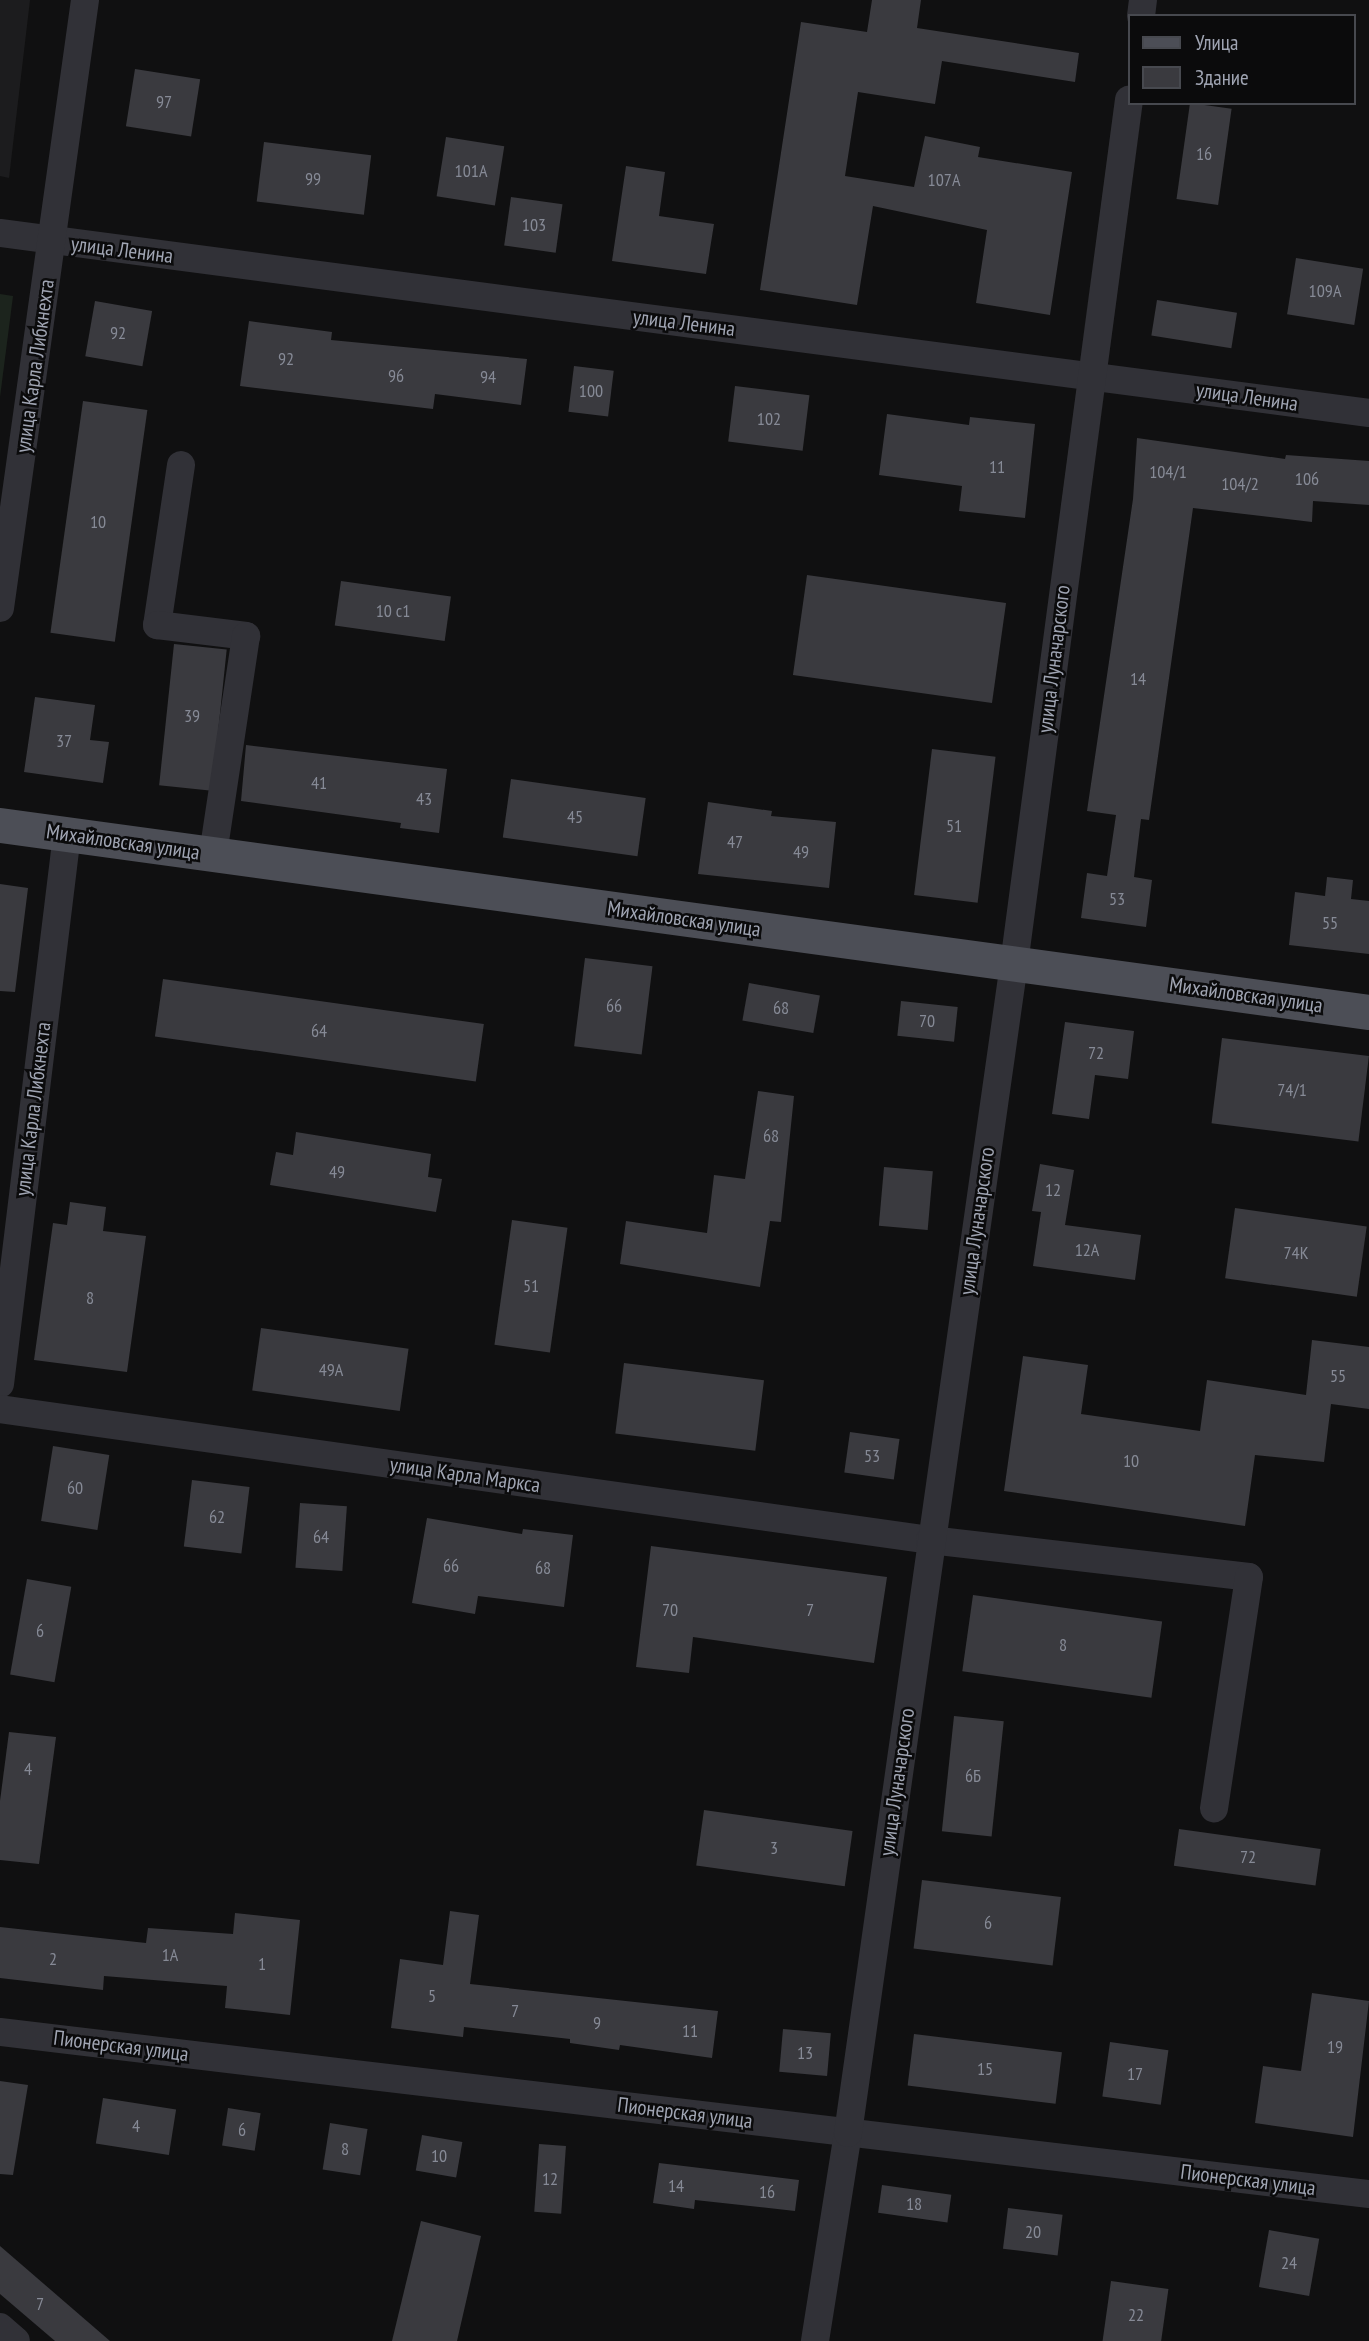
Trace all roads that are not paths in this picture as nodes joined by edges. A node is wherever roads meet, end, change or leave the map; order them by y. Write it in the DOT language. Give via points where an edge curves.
graph roads {
  1 [pos="85,0"];
  2 [pos="1128,105"];
  3 [pos="0,233"];
  4 [pos="53,240"];
  5 [pos="1090,376"];
  6 [pos="1369,413"];
  7 [pos="181,465"];
  8 [pos="0,608"];
  9 [pos="0,825"];
  10 [pos="67,834"];
  11 [pos="213,855"];
  12 [pos="1014,964"];
  13 [pos="1369,1012"];
  14 [pos="0,1384"];
  15 [pos="0,1409"];
  16 [pos="930,1540"];
  17 [pos="1214,1808"];
  18 [pos="0,2032"];
  19 [pos="848,2133"];
  20 [pos="1369,2194"];
  21 [pos="0,2327"];
  22 [pos="16,2341"];
  23 [pos="814,2341"];
  1 -- 4 [label="street, улица Карла Либкнехта"];
  2 -- 5 [label="street, улица Луначарского"];
  3 -- 4 [label="street, улица Ленина"];
  4 -- 5 [label="street, улица Ленина"];
  4 -- 8 [label="street, улица Карла Либкнехта"];
  5 -- 6 [label="street, улица Ленина"];
  5 -- 12 [label="street, улица Луначарского"];
  7 -- 11 [label="street" via="157,625 246,636"];
  9 -- 10 [label="main road, Михайловская улица"];
  10 -- 11 [label="main road, Михайловская улица"];
  10 -- 14 [label="street, улица Карла Либкнехта"];
  11 -- 12 [label="main road, Михайловская улица"];
  12 -- 13 [label="main road, Михайловская улица"];
  12 -- 16 [label="street, улица Луначарского"];
  15 -- 16 [label="street, улица Карла Маркса"];
  16 -- 17 [label="street, улица Карла Маркса" via="1249,1577"];
  16 -- 19 [label="street, улица Луначарского"];
  18 -- 19 [label="street, Пионерская улица"];
  19 -- 20 [label="street, Пионерская улица"];
  19 -- 23 [label="street, улица Луначарского"];
  21 -- 22 [label="street"];
}
